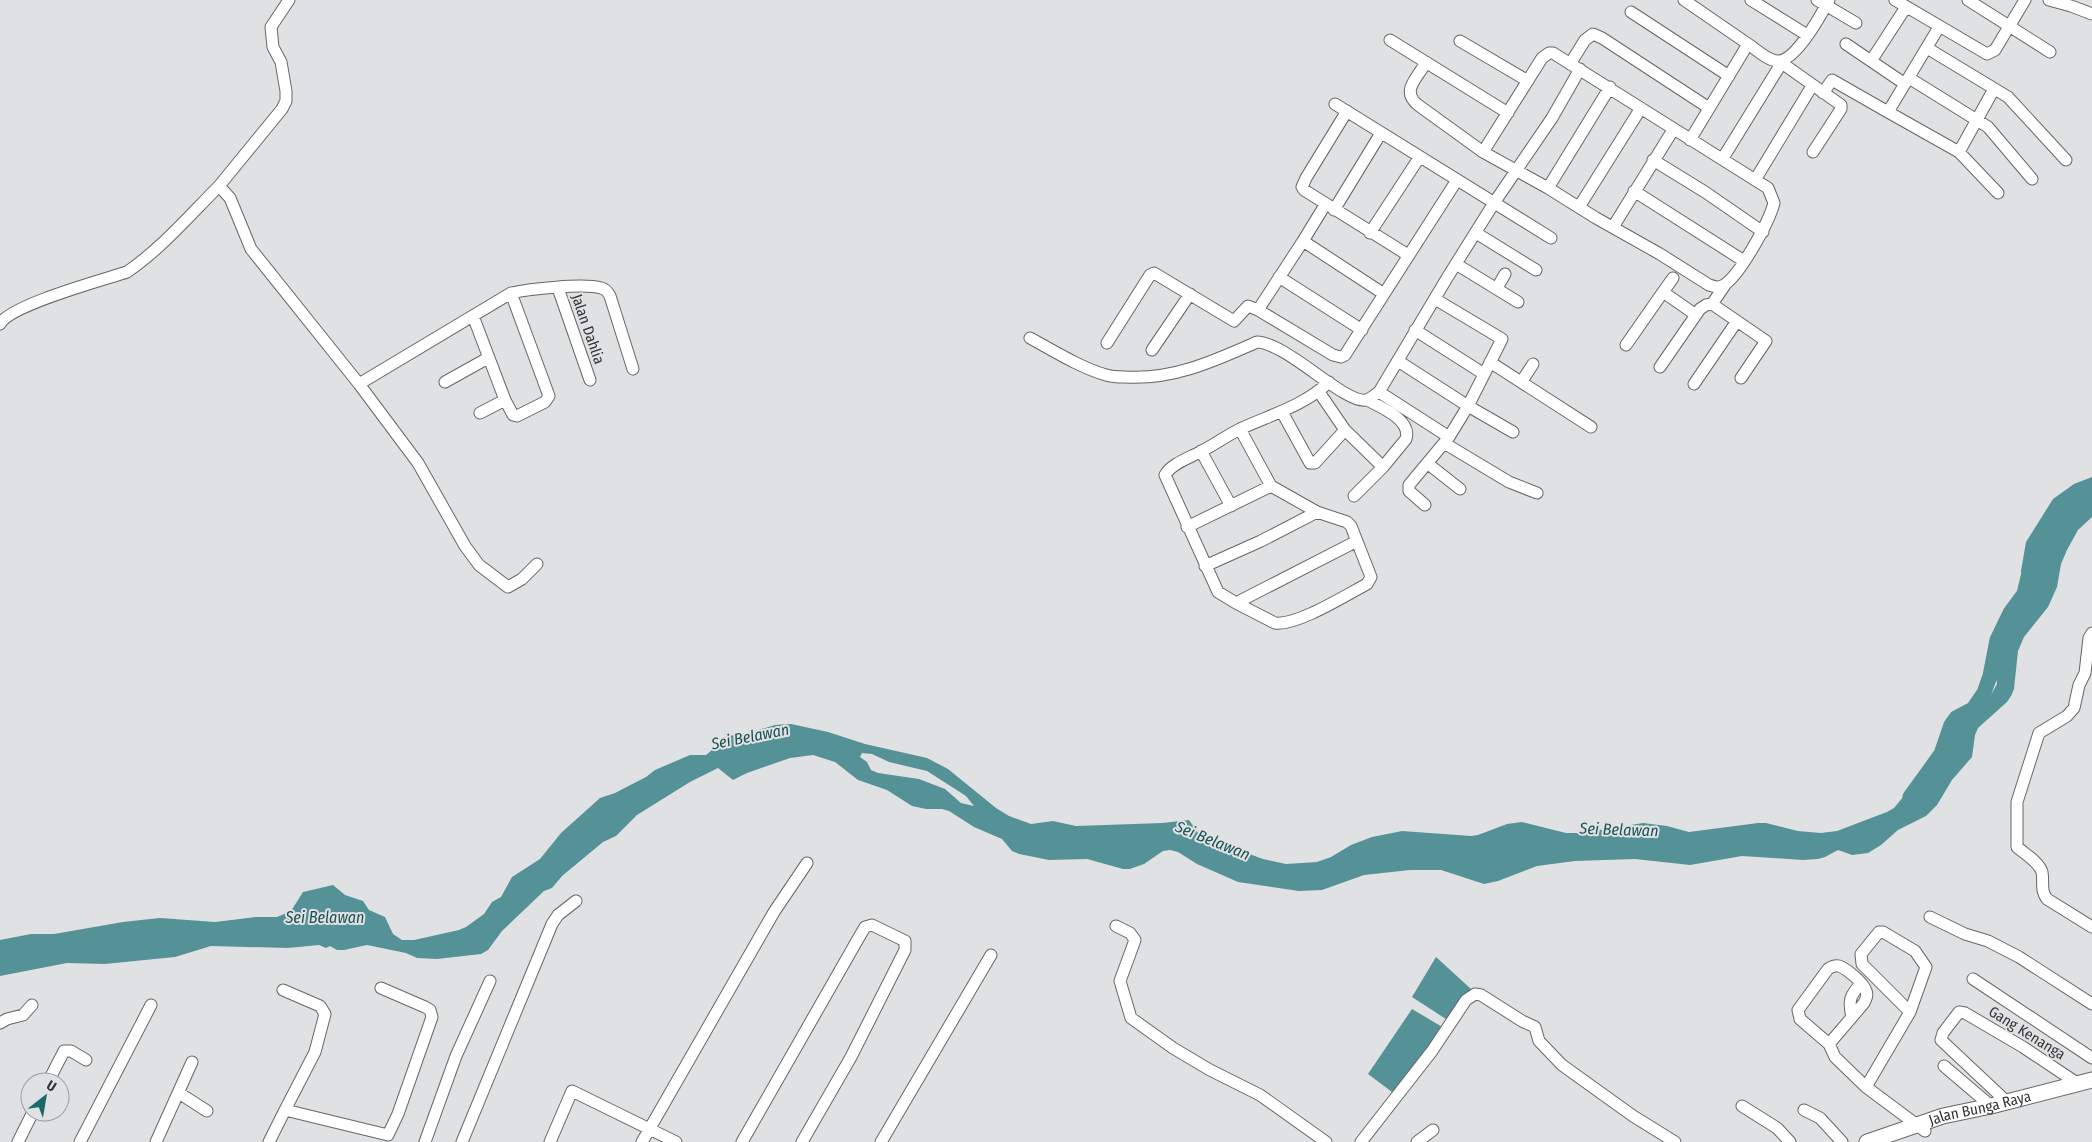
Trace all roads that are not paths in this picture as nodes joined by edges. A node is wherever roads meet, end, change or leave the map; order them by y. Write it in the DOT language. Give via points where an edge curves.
graph roads {
  1 [pos="289,0"];
  2 [pos="1684,0"];
  3 [pos="1751,0"];
  4 [pos="1896,0"];
  5 [pos="1968,0"];
  6 [pos="2025,0"];
  7 [pos="2049,0"];
  8 [pos="1824,2"];
  9 [pos="1906,7"];
  10 [pos="1631,12"];
  11 [pos="2092,14"];
  12 [pos="1856,23"];
  13 [pos="1939,27"];
  14 [pos="2010,27"];
  15 [pos="1807,36"];
  16 [pos="1390,40"];
  17 [pos="1460,41"];
  18 [pos="1748,44"];
  19 [pos="1846,44"];
  20 [pos="1927,48"];
  21 [pos="2050,52"];
  22 [pos="1871,61"];
  23 [pos="1426,62"];
  24 [pos="1780,62"];
  25 [pos="1575,67"];
  26 [pos="1729,76"];
  27 [pos="1528,81"];
  28 [pos="1907,81"];
  29 [pos="1812,86"];
  30 [pos="1610,87"];
  31 [pos="1994,89"];
  32 [pos="1823,93"];
  33 [pos="1335,104"];
  34 [pos="1641,108"];
  35 [pos="1709,108"];
  36 [pos="1347,111"];
  37 [pos="1888,112"];
  38 [pos="1508,113"];
  39 [pos="1976,121"];
  40 [pos="1673,130"];
  41 [pos="1381,132"];
  42 [pos="1690,140"];
  43 [pos="1483,152"];
  44 [pos="1813,152"];
  45 [pos="1959,152"];
  46 [pos="1419,158"];
  47 [pos="1723,158"];
  48 [pos="1653,160"];
  49 [pos="2066,160"];
  50 [pos="1517,170"];
  51 [pos="2032,178"];
  52 [pos="1457,180"];
  53 [pos="1755,180"];
  54 [pos="219,186"];
  55 [pos="1548,188"];
  56 [pos="1634,192"];
  57 [pos="1998,193"];
  58 [pos="1494,203"];
  59 [pos="1329,207"];
  60 [pos="1579,207"];
  61 [pos="1613,227"];
  62 [pos="1763,232"];
  63 [pos="1370,233"];
  64 [pos="1476,233"];
  65 [pos="1551,238"];
  66 [pos="1302,241"];
  67 [pos="1408,255"];
  68 [pos="1744,261"];
  69 [pos="1456,264"];
  70 [pos="1536,270"];
  71 [pos="1505,274"];
  72 [pos="1279,277"];
  73 [pos="1673,278"];
  74 [pos="1725,285"];
  75 [pos="558,288"];
  76 [pos="1496,288"];
  77 [pos="1663,292"];
  78 [pos="511,293"];
  79 [pos="1190,294"];
  80 [pos="1384,294"];
  81 [pos="1435,299"];
  82 [pos="1518,302"];
  83 [pos="1712,304"];
  84 [pos="1258,310"];
  85 [pos="1696,314"];
  86 [pos="473,316"];
  87 [pos="1736,321"];
  88 [pos="0,324"];
  89 [pos="1362,330"];
  90 [pos="1415,330"];
  91 [pos="1030,338"];
  92 [pos="1107,343"];
  93 [pos="1626,345"];
  94 [pos="1152,350"];
  95 [pos="488,358"];
  96 [pos="1398,361"];
  97 [pos="1490,362"];
  98 [pos="1532,364"];
  99 [pos="1660,367"];
  100 [pos="634,369"];
  101 [pos="1484,374"];
  102 [pos="1741,378"];
  103 [pos="590,380"];
  104 [pos="1522,381"];
  105 [pos="445,382"];
  106 [pos="1329,382"];
  107 [pos="359,384"];
  108 [pos="1694,384"];
  109 [pos="1319,392"];
  110 [pos="1379,392"];
  111 [pos="505,400"];
  112 [pos="1367,400"];
  113 [pos="1468,406"];
  114 [pos="1282,412"];
  115 [pos="480,413"];
  116 [pos="1592,427"];
  117 [pos="1240,429"];
  118 [pos="1345,430"];
  119 [pos="1513,432"];
  120 [pos="1447,440"];
  121 [pos="1201,451"];
  122 [pos="1427,463"];
  123 [pos="1382,467"];
  124 [pos="1271,486"];
  125 [pos="1460,489"];
  126 [pos="1537,493"];
  127 [pos="1354,496"];
  128 [pos="1425,505"];
  129 [pos="1232,506"];
  130 [pos="1317,512"];
  131 [pos="1187,526"];
  132 [pos="1357,540"];
  133 [pos="537,564"];
  134 [pos="1205,566"];
  135 [pos="1236,603"];
  136 [pos="2092,633"];
  137 [pos="807,863"];
  138 [pos="576,901"];
  139 [pos="1930,917"];
  140 [pos="1116,926"];
  141 [pos="2092,928"];
  142 [pos="991,955"];
  143 [pos="1973,979"];
  144 [pos="490,980"];
  145 [pos="381,988"];
  146 [pos="283,990"];
  147 [pos="2092,1004"];
  148 [pos="32,1005"];
  149 [pos="150,1005"];
  150 [pos="1910,1012"];
  151 [pos="0,1023"];
  152 [pos="1829,1044"];
  153 [pos="2092,1058"];
  154 [pos="86,1060"];
  155 [pos="192,1062"];
  156 [pos="1944,1066"];
  157 [pos="53,1072"];
  158 [pos="2087,1083"];
  159 [pos="1866,1087"];
  160 [pos="179,1093"];
  161 [pos="2007,1102"];
  162 [pos="1742,1106"];
  163 [pos="1991,1106"];
  164 [pos="285,1110"];
  165 [pos="1804,1110"];
  166 [pos="207,1111"];
  167 [pos="28,1122"];
  168 [pos="1921,1127"];
  169 [pos="649,1128"];
  170 [pos="1433,1130"];
  171 [pos="18,1142"];
  172 [pos="80,1142"];
  173 [pos="156,1142"];
  174 [pos="269,1142"];
  175 [pos="425,1142"];
  176 [pos="462,1142"];
  177 [pos="550,1142"];
  178 [pos="642,1142"];
  179 [pos="676,1142"];
  180 [pos="742,1142"];
  181 [pos="802,1142"];
  182 [pos="881,1142"];
  183 [pos="1326,1142"];
  184 [pos="1360,1142"];
  185 [pos="1417,1142"];
  186 [pos="1675,1142"];
  187 [pos="1790,1142"];
  188 [pos="1842,1142"];
  189 [pos="1868,1142"];
  190 [pos="1891,1142"];
  1 -- 54 [label="street" via="271,27 286,101"];
  2 -- 18 [label="street"];
  3 -- 15 [label="street"];
  4 -- 9 [label="street"];
  5 -- 14 [label="street"];
  6 -- 14 [label="street"];
  7 -- 11 [label="street"];
  8 -- 12 [label="street"];
  8 -- 15 [label="street"];
  9 -- 13 [label="street"];
  9 -- 22 [label="street"];
  10 -- 26 [label="street"];
  13 -- 14 [label="street" via="1988,54 1995,50"];
  13 -- 20 [label="street"];
  14 -- 21 [label="street"];
  15 -- 24 [label="street" via="1793,55"];
  16 -- 23 [label="street"];
  17 -- 27 [label="street"];
  18 -- 24 [label="street"];
  18 -- 26 [label="street"];
  19 -- 22 [label="street"];
  20 -- 28 [label="street"];
  20 -- 31 [label="street"];
  22 -- 28 [label="street"];
  23 -- 38 [label="street"];
  23 -- 43 [label="street" via="1411,87 1410,96"];
  24 -- 29 [label="street"];
  24 -- 47 [label="street"];
  25 -- 27 [label="street" via="1549,52"];
  25 -- 30 [label="street"];
  25 -- 35 [label="street" via="1586,40 1593,34"];
  25 -- 50 [label="street" via="1552,118"];
  26 -- 35 [label="street"];
  27 -- 38 [label="street"];
  28 -- 37 [label="street"];
  28 -- 39 [label="street"];
  29 -- 32 [label="street"];
  29 -- 53 [label="street"];
  30 -- 34 [label="street"];
  30 -- 55 [label="street"];
  31 -- 39 [label="street"];
  31 -- 49 [label="street" via="2013,102"];
  32 -- 37 [label="street" via="1832,80"];
  32 -- 44 [label="street" via="1839,103 1841,110"];
  33 -- 36 [label="street"];
  34 -- 40 [label="street"];
  34 -- 60 [label="street"];
  35 -- 42 [label="street"];
  36 -- 41 [label="street"];
  36 -- 59 [label="street" via="1302,187"];
  37 -- 45 [label="street"];
  38 -- 43 [label="street"];
  39 -- 45 [label="street"];
  39 -- 51 [label="street" via="1992,131"];
  40 -- 42 [label="street"];
  40 -- 48 [label="street"];
  41 -- 46 [label="street"];
  41 -- 59 [label="street"];
  42 -- 47 [label="street"];
  43 -- 50 [label="street"];
  45 -- 57 [label="street"];
  46 -- 52 [label="street"];
  46 -- 63 [label="street"];
  47 -- 53 [label="street"];
  48 -- 56 [label="street"];
  48 -- 62 [label="street"];
  50 -- 55 [label="street"];
  50 -- 58 [label="street"];
  52 -- 58 [label="street"];
  52 -- 67 [label="street"];
  53 -- 62 [label="street" via="1768,188 1774,203"];
  54 -- 88 [label="street" via="127,272 30,304 9,314"];
  54 -- 107 [label="street" via="234,207 251,249"];
  55 -- 60 [label="street"];
  56 -- 61 [label="street"];
  56 -- 68 [label="street"];
  58 -- 64 [label="street"];
  58 -- 65 [label="street"];
  59 -- 63 [label="street"];
  59 -- 66 [label="street"];
  60 -- 61 [label="street"];
  61 -- 74 [label="street" via="1709,285"];
  62 -- 68 [label="street"];
  63 -- 67 [label="street"];
  64 -- 69 [label="street"];
  64 -- 70 [label="street"];
  66 -- 72 [label="street"];
  66 -- 80 [label="street"];
  67 -- 80 [label="street"];
  68 -- 74 [label="street"];
  69 -- 76 [label="street"];
  69 -- 81 [label="street"];
  71 -- 76 [label="street"];
  72 -- 84 [label="street"];
  72 -- 89 [label="street"];
  73 -- 77 [label="street"];
  74 -- 83 [label="street"];
  75 -- 78 [label="street"];
  75 -- 100 [label="street" via="583,286 607,290"];
  75 -- 103 [label="street, Jalan Dahlia"];
  76 -- 82 [label="street"];
  77 -- 85 [label="street"];
  77 -- 93 [label="street"];
  78 -- 86 [label="street"];
  78 -- 111 [label="street" via="550,396 545,402 517,416 510,411"];
  79 -- 84 [label="street" via="1234,321 1248,306"];
  79 -- 92 [label="street" via="1159,275 1150,275"];
  79 -- 94 [label="street"];
  80 -- 89 [label="street"];
  81 -- 90 [label="street"];
  81 -- 97 [label="street" via="1502,340"];
  83 -- 85 [label="street" via="1706,304"];
  83 -- 87 [label="street"];
  84 -- 89 [label="street" via="1338,357 1345,355"];
  85 -- 99 [label="street"];
  86 -- 95 [label="street"];
  86 -- 107 [label="street"];
  87 -- 102 [label="street" via="1766,341"];
  87 -- 108 [label="street"];
  90 -- 96 [label="street"];
  90 -- 101 [label="street"];
  91 -- 106 [label="street" via="1108,376 1142,378 1164,376 1214,362 1263,342"];
  95 -- 105 [label="street"];
  95 -- 111 [label="street"];
  96 -- 110 [label="street"];
  96 -- 113 [label="street"];
  97 -- 101 [label="street"];
  97 -- 104 [label="street"];
  98 -- 104 [label="street"];
  101 -- 113 [label="street"];
  104 -- 116 [label="street"];
  106 -- 109 [label="street"];
  106 -- 112 [label="street" via="1360,400"];
  107 -- 133 [label="street" via="418,463 479,565 508,587"];
  109 -- 114 [label="street"];
  109 -- 118 [label="street"];
  110 -- 112 [label="street"];
  110 -- 120 [label="street"];
  111 -- 115 [label="street"];
  112 -- 123 [label="street" via="1394,416 1408,434"];
  113 -- 119 [label="street"];
  113 -- 120 [label="street"];
  114 -- 117 [label="street"];
  114 -- 118 [label="street" via="1313,464"];
  117 -- 121 [label="street"];
  117 -- 124 [label="street"];
  118 -- 123 [label="street"];
  120 -- 122 [label="street"];
  120 -- 126 [label="street" via="1509,482"];
  121 -- 129 [label="street"];
  121 -- 131 [label="street" via="1165,475"];
  122 -- 125 [label="street"];
  122 -- 128 [label="street" via="1408,488"];
  123 -- 127 [label="street"];
  124 -- 129 [label="street"];
  124 -- 130 [label="street"];
  129 -- 131 [label="street"];
  130 -- 132 [label="street" via="1347,522"];
  130 -- 134 [label="street"];
  131 -- 134 [label="street"];
  132 -- 135 [label="street"];
  132 -- 135 [label="street" via="1372,577 1370,581 1300,619 1276,623"];
  134 -- 135 [label="street" via="1218,592"];
  136 -- 141 [label="street" via="2074,708 2039,733 2017,802 2017,847 2040,868 2042,893"];
  137 -- 169 [label="street" via="774,912"];
  138 -- 176 [label="street" via="552,924"];
  139 -- 147 [label="street" via="2019,957"];
  140 -- 183 [label="street" via="1130,933 1135,940 1120,981 1131,1018 1195,1061 1260,1095"];
  142 -- 182 [label="street"];
  143 -- 153 [label="street"];
  144 -- 175 [label="street" via="456,1056"];
  145 -- 164 [label="street" via="425,1007 432,1017 388,1135"];
  146 -- 164 [label="street" via="320,1006 325,1014 315,1052"];
  148 -- 151 [label="street" via="23,1015"];
  149 -- 172 [label="street"];
  150 -- 150 [label="street" via="1926,967 1924,961 1915,951 1879,932 1861,954 1862,964"];
  150 -- 159 [label="street"];
  152 -- 152 [label="street" via="1803,1024 1798,1010 1833,966 1845,970 1861,984 1867,997"];
  152 -- 159 [label="street" via="1835,1057"];
  154 -- 157 [label="street" via="71,1051 64,1051"];
  155 -- 160 [label="street"];
  156 -- 163 [label="street"];
  158 -- 161 [label="main road, Jalan Bunga Raya"];
  158 -- 161 [label="street, Gang Kenanga" via="1959,1012 1941,1040"];
  158 -- 168 [label="main road, Jalan Bunga Raya"];
  159 -- 168 [label="street"];
  160 -- 166 [label="street"];
  160 -- 173 [label="street"];
  161 -- 163 [label="main road, Jalan Bunga Raya"];
  162 -- 187 [label="street" via="1777,1128"];
  163 -- 168 [label="main road, Jalan Bunga Raya" via="1942,1116"];
  164 -- 174 [label="street"];
  165 -- 188 [label="street" via="1820,1118"];
  167 -- 171 [label="street"];
  168 -- 189 [label="main road, Jalan Bunga Raya"];
  168 -- 190 [label="main road, Jalan Bunga Raya"];
  169 -- 177 [label="street" via="572,1091"];
  169 -- 178 [label="street"];
  169 -- 179 [label="street"];
  170 -- 185 [label="street"];
  180 -- 181 [label="street" via="865,927 872,925 905,941 906,950 851,1058"];
  184 -- 186 [label="street" via="1432,1051 1466,1000 1475,994 1535,1026 1539,1040 1562,1065"];
}
